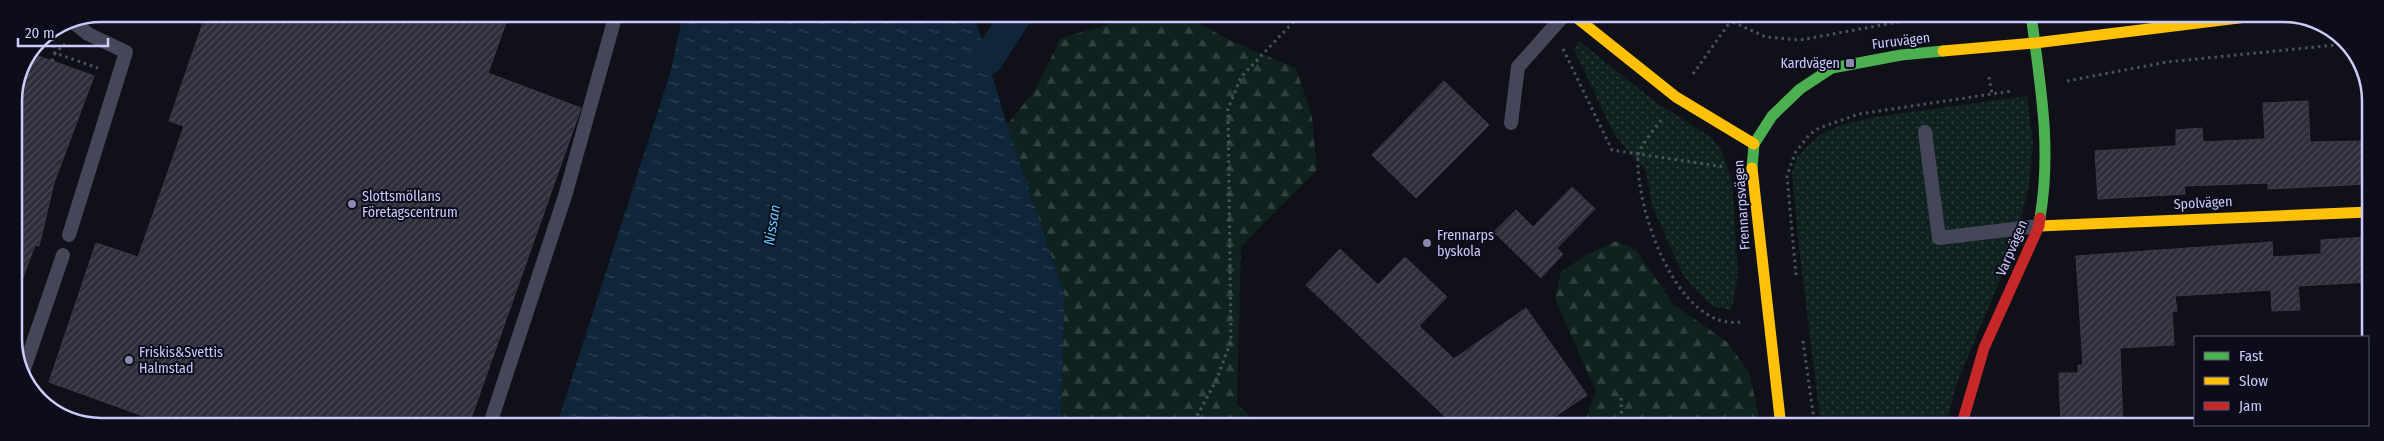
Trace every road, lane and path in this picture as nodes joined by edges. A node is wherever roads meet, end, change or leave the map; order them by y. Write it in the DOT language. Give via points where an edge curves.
graph roads {
  1 [pos="613,23"];
  2 [pos="1293,23"];
  3 [pos="1557,23"];
  4 [pos="1583,23"];
  5 [pos="1729,23"];
  6 [pos="1732,23"];
  7 [pos="1893,23"];
  8 [pos="2032,23"];
  9 [pos="2192,23"];
  10 [pos="79,26"];
  11 [pos="1553,28"];
  12 [pos="53,40"];
  13 [pos="2034,43"];
  14 [pos="2338,45"];
  15 [pos="55,53"];
  16 [pos="52,61"];
  17 [pos="121,67"];
  18 [pos="2042,86"];
  19 [pos="1676,97"];
  20 [pos="1511,123"];
  21 [pos="1925,132"];
  22 [pos="1754,144"];
  23 [pos="1638,154"];
  24 [pos="1752,171"];
  25 [pos="1787,176"];
  26 [pos="2362,212"];
  27 [pos="2039,226"];
  28 [pos="70,235"];
  29 [pos="63,255"];
  30 [pos="1796,284"];
  31 [pos="1767,318"];
  32 [pos="1802,334"];
  33 [pos="26,362"];
  34 [pos="1621,398"];
  35 [pos="492,418"];
  36 [pos="1196,418"];
  37 [pos="1622,418"];
  38 [pos="1780,418"];
  39 [pos="1814,418"];
  40 [pos="1964,418"];
  1 -- 35 [label="lane" via="565,196"];
  2 -- 36 [label="path" via="1242,77 1228,109 1231,341 1216,381"];
  3 -- 11 [label="lane"];
  4 -- 19 [label="street, Frennarpsvägen"];
  5 -- 19 [label="path"];
  6 -- 7 [label="path" via="1766,38 1800,40"];
  8 -- 13 [label="street"];
  9 -- 13 [label="street, Furuvägen"];
  10 -- 17 [label="lane" via="126,52"];
  11 -- 20 [label="lane" via="1518,67"];
  11 -- 23 [label="path" via="1612,150"];
  12 -- 15 [label="path"];
  13 -- 18 [label="street, Varpvägen"];
  13 -- 22 [label="street, Furuvägen" via="1901,55 1832,68 1800,89 1772,116"];
  14 -- 18 [label="path" via="2167,62"];
  15 -- 16 [label="path"];
  15 -- 17 [label="path" via="102,69"];
  17 -- 28 [label="lane"];
  18 -- 25 [label="path" via="1859,114 1835,121 1819,128 1799,146"];
  18 -- 27 [label="street, Varpvägen" via="2046,182"];
  19 -- 22 [label="street, Frennarpsvägen"];
  19 -- 23 [label="path"];
  21 -- 27 [label="lane" via="1939,238"];
  22 -- 24 [label="street, Frennarpsvägen"];
  23 -- 24 [label="path"];
  23 -- 31 [label="path" via="1642,200 1650,229 1672,277 1690,299 1708,314 1727,323"];
  24 -- 25 [label="path"];
  24 -- 31 [label="street, Frennarpsvägen"];
  25 -- 30 [label="path"];
  26 -- 27 [label="street, Spolvägen"];
  27 -- 40 [label="street, Varpvägen" via="1984,348"];
  29 -- 33 [label="lane"];
  31 -- 38 [label="street, Frennarpsvägen"];
  32 -- 39 [label="path"];
  34 -- 37 [label="path"];
}
